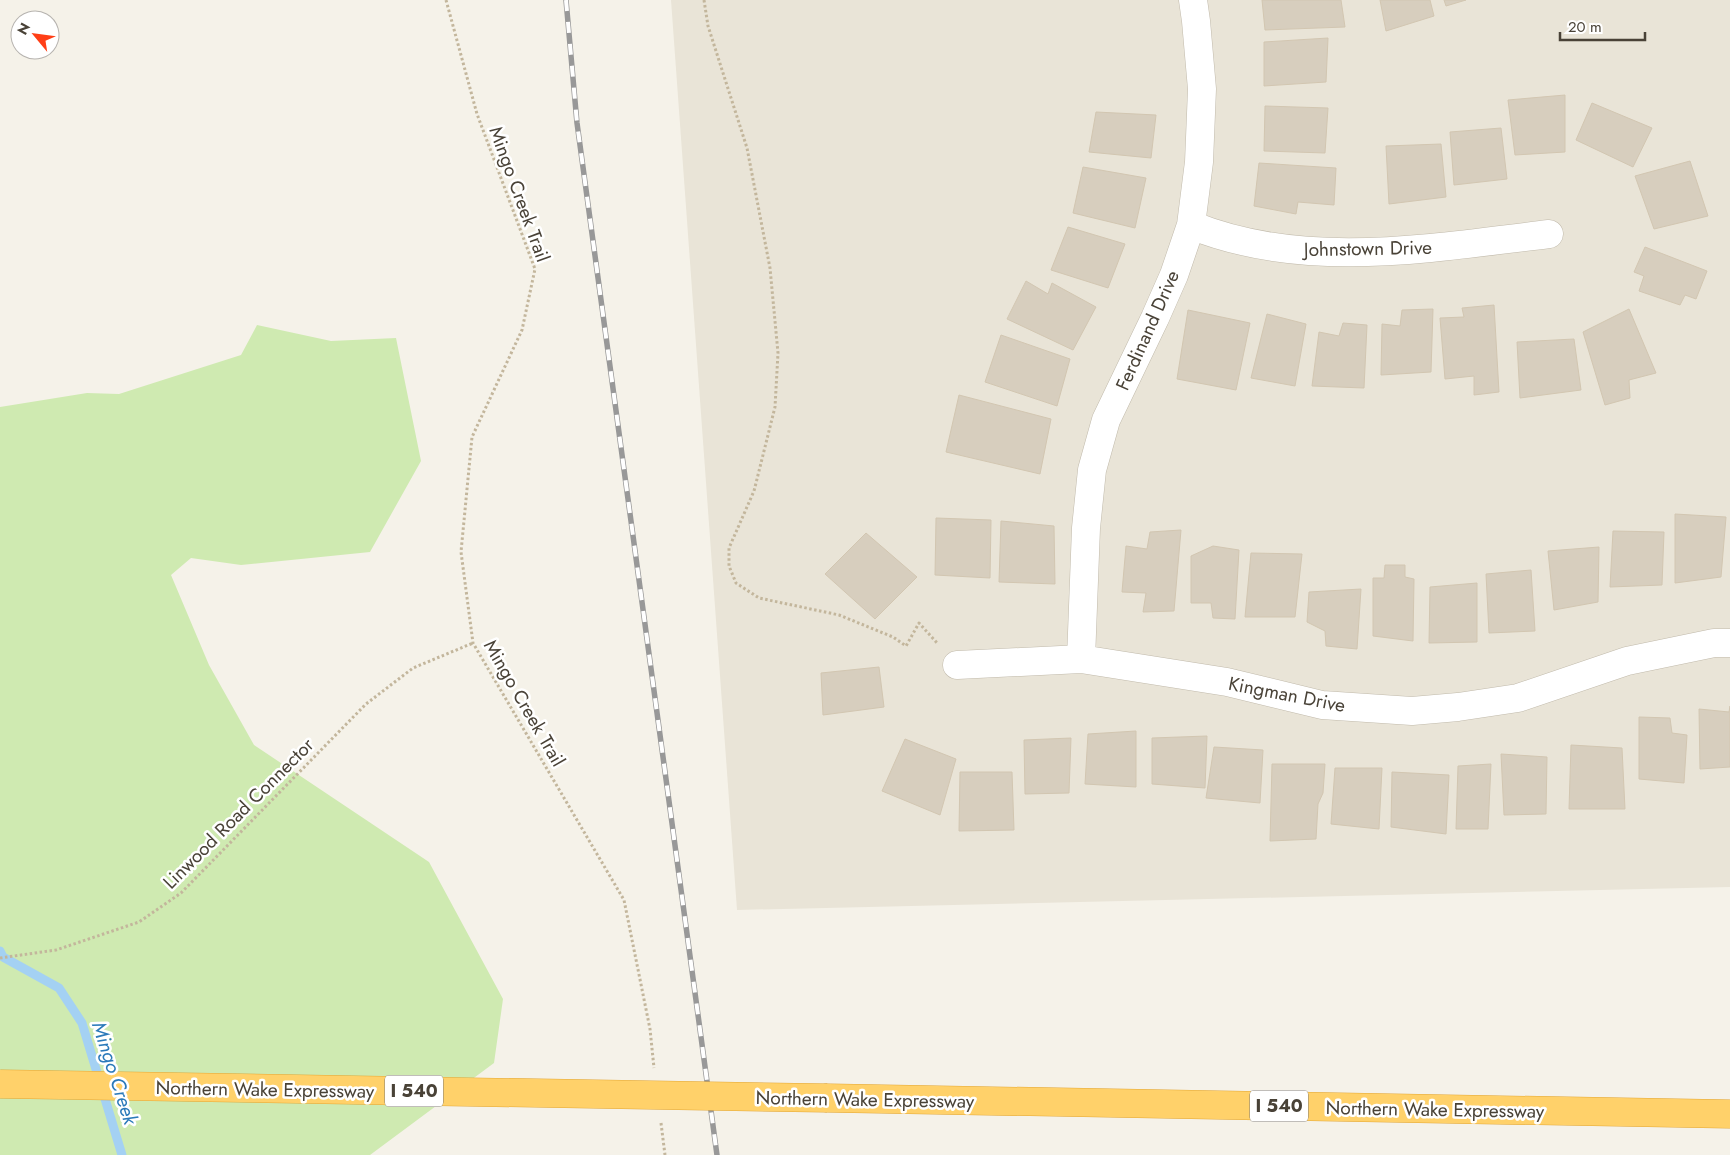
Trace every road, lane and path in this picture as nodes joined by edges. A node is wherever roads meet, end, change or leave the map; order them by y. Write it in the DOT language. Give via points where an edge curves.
graph roads {
  1 [pos="446,0"];
  2 [pos="704,0"];
  3 [pos="1193,0"];
  4 [pos="1191,225"];
  5 [pos="1549,234"];
  6 [pos="474,643"];
  7 [pos="1730,643"];
  8 [pos="1081,659"];
  9 [pos="957,665"];
  10 [pos="0,958"];
  11 [pos="655,1078"];
  12 [pos="0,1084"];
  13 [pos="1730,1114"];
  14 [pos="660,1116"];
  15 [pos="665,1155"];
  1 -- 6 [label="path, Mingo Creek Trail" via="477,114 535,269 522,330 472,437 461,552"];
  2 -- 9 [label="path" via="708,26 747,148 770,268 778,353 775,407 754,491 730,548 729,566 736,583 759,598 839,615 893,637 906,646 919,623"];
  3 -- 4 [label="street, Ferdinand Drive" via="1202,89 1199,162"];
  4 -- 5 [label="street, Johnstown Drive" via="1217,236 1323,252 1412,250"];
  4 -- 8 [label="street, Ferdinand Drive" via="1156,318 1106,420 1092,470 1086,528"];
  6 -- 10 [label="path, Linwood Road Connector" via="413,668 366,704 181,893 139,922 56,950"];
  6 -- 11 [label="path, Mingo Creek Trail" via="624,900 650,1029"];
  7 -- 8 [label="street, Kingman Drive" via="1714,643 1627,661 1518,698 1412,711 1322,705 1228,682"];
  8 -- 9 [label="street, Kingman Drive"];
  12 -- 13 [label="highway, Northern Wake Expressway / I 540, bridge"];
  14 -- 15 [label="path"];
}
